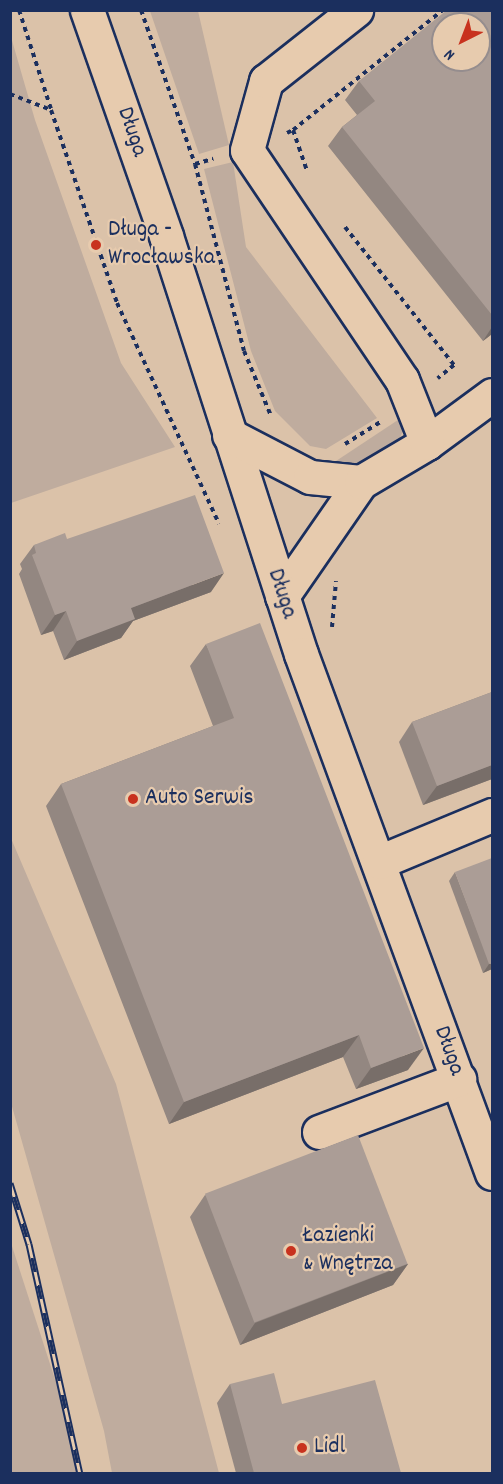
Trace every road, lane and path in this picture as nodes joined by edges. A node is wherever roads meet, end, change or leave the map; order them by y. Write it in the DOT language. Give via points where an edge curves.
graph roads {
  1 [pos="19,10"];
  2 [pos="87,10"];
  3 [pos="141,10"];
  4 [pos="356,10"];
  5 [pos="443,10"];
  6 [pos="10,94"];
  7 [pos="51,110"];
  8 [pos="293,130"];
  9 [pos="248,150"];
  10 [pos="201,162"];
  11 [pos="195,164"];
  12 [pos="308,173"];
  13 [pos="340,220"];
  14 [pos="492,395"];
  15 [pos="413,400"];
  16 [pos="278,423"];
  17 [pos="229,435"];
  18 [pos="427,443"];
  19 [pos="310,477"];
  20 [pos="361,482"];
  21 [pos="258,520"];
  22 [pos="327,532"];
  23 [pos="282,596"];
  24 [pos="335,636"];
  25 [pos="492,815"];
  26 [pos="379,862"];
  27 [pos="459,1079"];
  28 [pos="319,1132"];
  29 [pos="492,1173"];
  1 -- 7 [label="path"];
  2 -- 17 [label="street, Długa" via="166,236"];
  3 -- 11 [label="path"];
  4 -- 9 [label="street" via="266,81"];
  5 -- 8 [label="path"];
  6 -- 7 [label="path"];
  7 -- 21 [label="path" via="74,187 117,303 223,533"];
  8 -- 9 [label="path"];
  8 -- 12 [label="path"];
  9 -- 15 [label="street"];
  10 -- 11 [label="path"];
  11 -- 16 [label="path" via="244,351 270,415"];
  13 -- 15 [label="path" via="454,365"];
  14 -- 18 [label="street"];
  15 -- 18 [label="street"];
  15 -- 19 [label="path" via="317,461"];
  17 -- 19 [label="street"];
  17 -- 21 [label="street, Długa"];
  18 -- 20 [label="street"];
  19 -- 20 [label="street"];
  20 -- 22 [label="street"];
  21 -- 23 [label="street, Długa"];
  22 -- 23 [label="street"];
  22 -- 24 [label="path" via="336,542 331,623"];
  23 -- 26 [label="street, Długa"];
  25 -- 26 [label="street"];
  26 -- 27 [label="street, Długa"];
  27 -- 28 [label="street"];
  27 -- 29 [label="street, Długa"];
}
